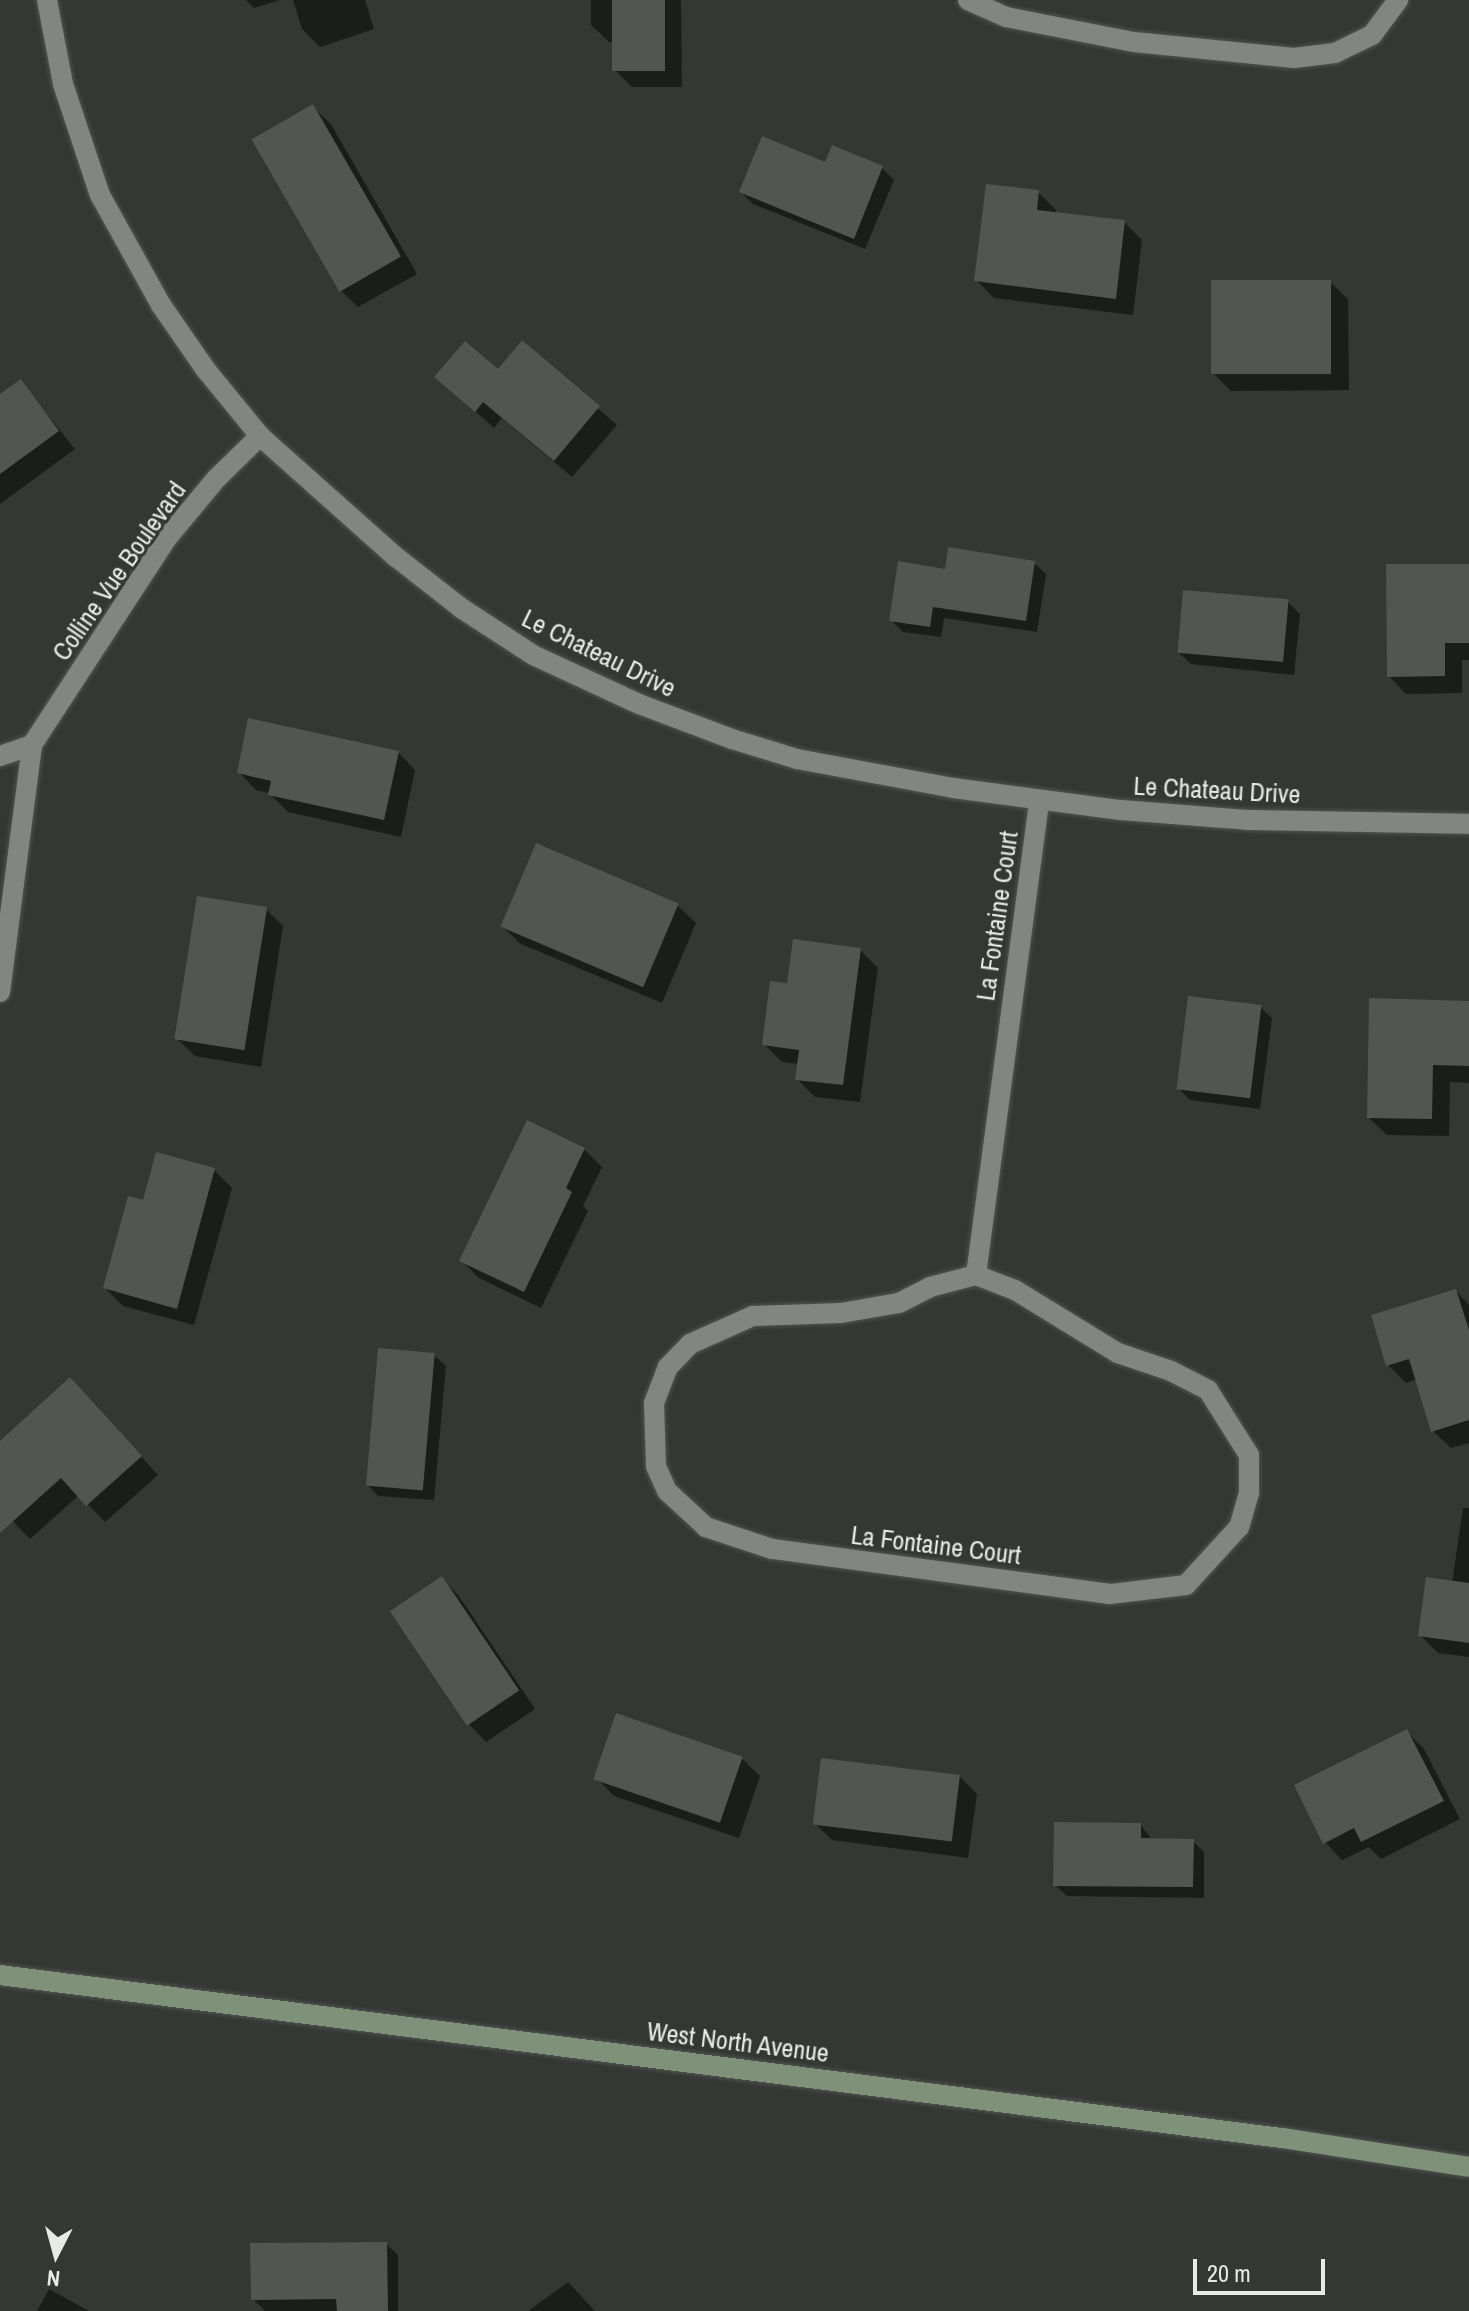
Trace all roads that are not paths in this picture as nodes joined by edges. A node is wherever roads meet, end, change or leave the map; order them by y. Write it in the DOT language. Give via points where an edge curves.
graph roads {
  1 [pos="47,0"];
  2 [pos="968,0"];
  3 [pos="1398,0"];
  4 [pos="260,436"];
  5 [pos="32,745"];
  6 [pos="0,756"];
  7 [pos="1039,801"];
  8 [pos="1469,824"];
  9 [pos="0,992"];
  10 [pos="976,1275"];
  11 [pos="0,1975"];
  12 [pos="1469,2167"];
  1 -- 4 [label="street, Le Chateau Drive" via="63,84 100,195 161,305"];
  2 -- 3 [label="street" via="1006,17 1134,42 1294,58 1335,53 1372,35"];
  4 -- 5 [label="street, Colline Vue Boulevard" via="167,538"];
  4 -- 7 [label="street, Le Chateau Drive" via="396,557 533,655 692,724 797,759"];
  5 -- 6 [label="street"];
  5 -- 9 [label="street, Colline Vue Boulevard"];
  7 -- 8 [label="street, Le Chateau Drive" via="1247,820"];
  7 -- 10 [label="street, La Fontaine Court"];
  10 -- 10 [label="street, La Fontaine Court" via="930,1287 899,1303 841,1313 753,1316 690,1344 668,1367 654,1403 656,1466 667,1491 706,1527 772,1549 1110,1594 1186,1585 1239,1527 1249,1493 1249,1455 1208,1390 1118,1353 1015,1290"];
  11 -- 12 [label="main road, West North Avenue" via="1282,2138"];
}
